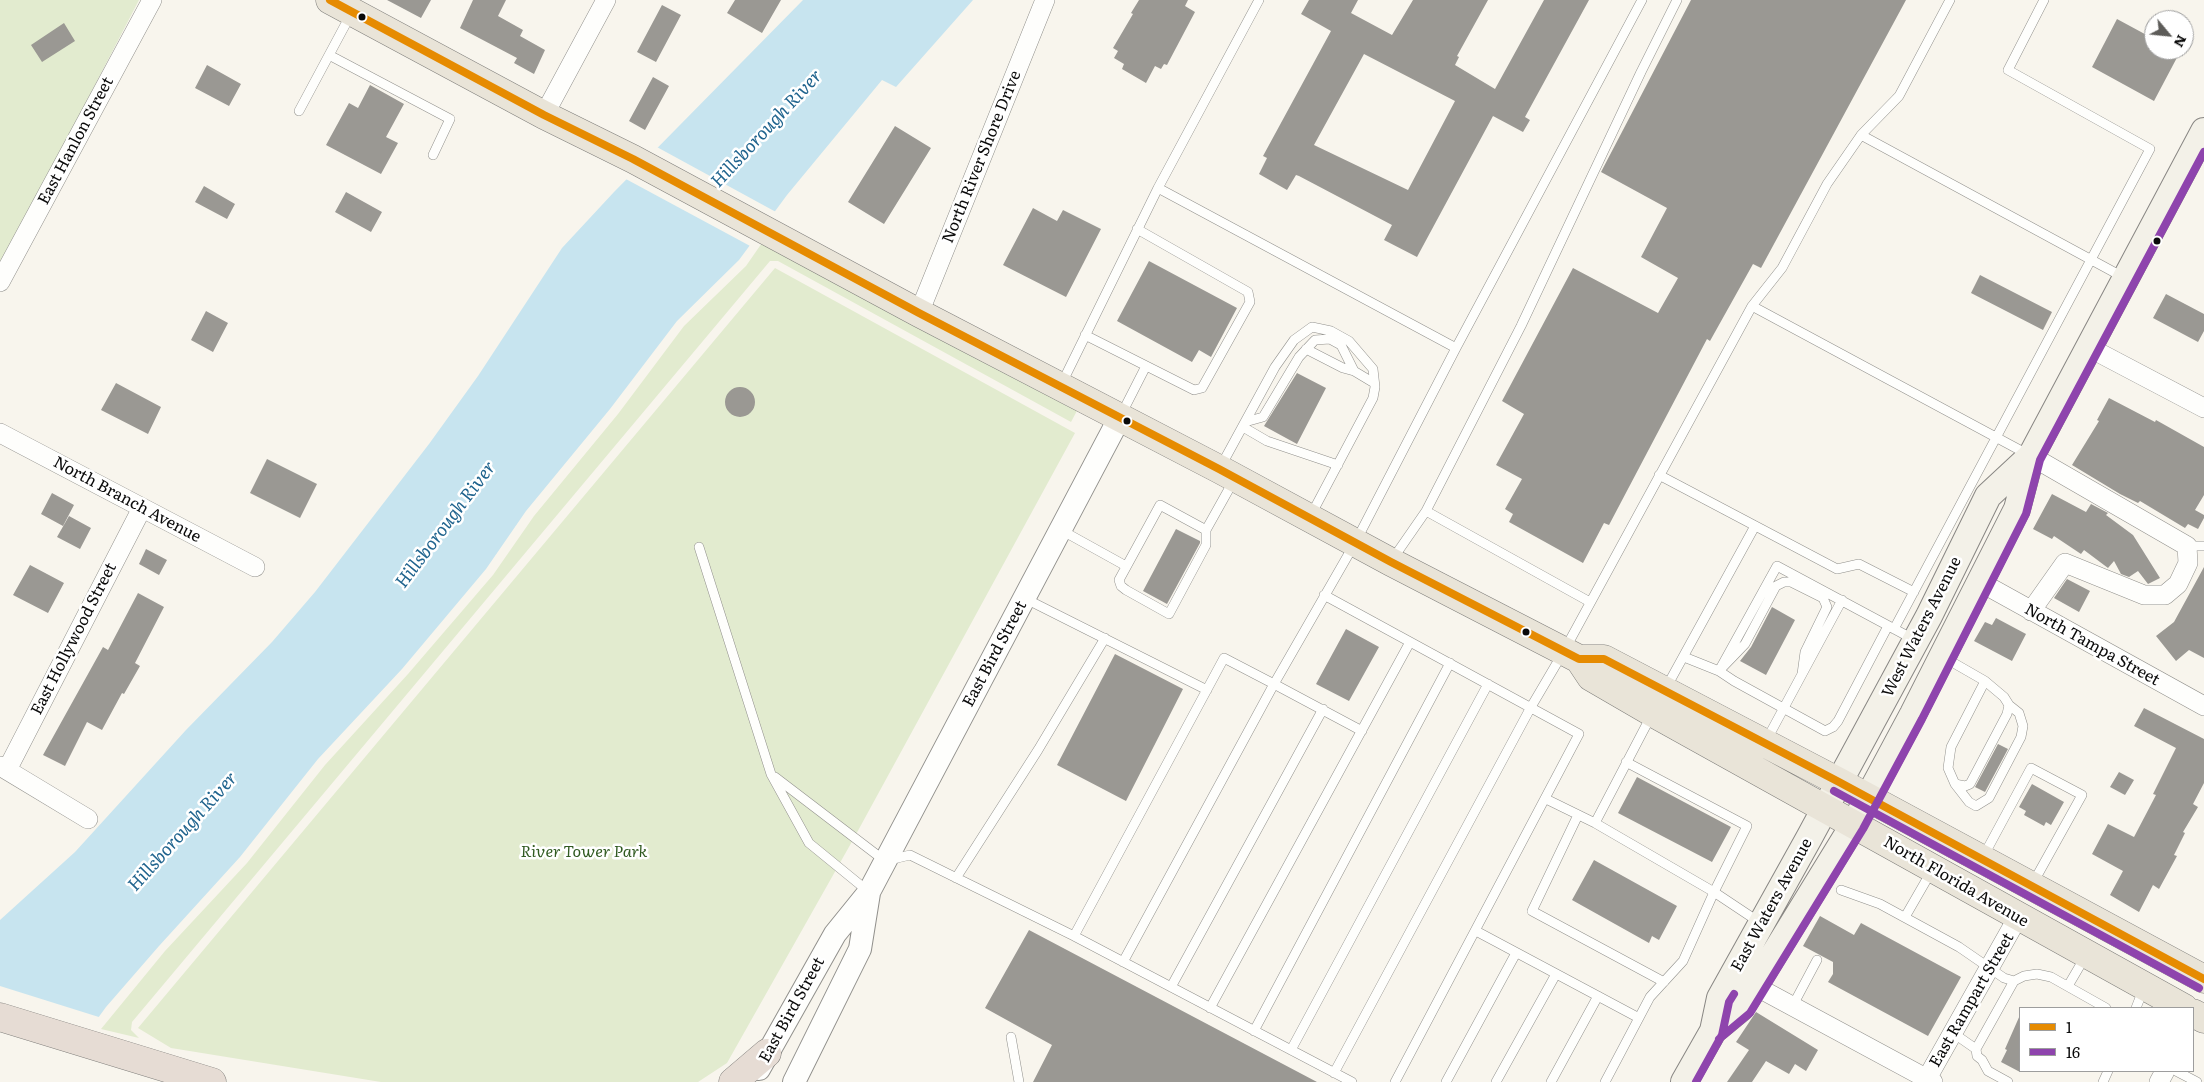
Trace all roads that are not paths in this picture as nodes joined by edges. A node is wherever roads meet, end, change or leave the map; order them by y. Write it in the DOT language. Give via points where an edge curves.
graph roads {
  1 [pos="152,0"];
  2 [pos="606,0"];
  3 [pos="1045,0"];
  4 [pos="1259,0"];
  5 [pos="1642,0"];
  6 [pos="1677,0"];
  7 [pos="1950,0"];
  8 [pos="2044,0"];
  9 [pos="340,4"];
  10 [pos="329,55"];
  11 [pos="299,112"];
  12 [pos="544,115"];
  13 [pos="2204,131"];
  14 [pos="1861,135"];
  15 [pos="433,155"];
  16 [pos="1158,188"];
  17 [pos="1137,230"];
  18 [pos="2091,260"];
  19 [pos="2126,278"];
  20 [pos="0,282"];
  21 [pos="1752,306"];
  22 [pos="919,313"];
  23 [pos="1085,335"];
  24 [pos="1456,348"];
  25 [pos="2090,348"];
  26 [pos="1306,349"];
  27 [pos="1146,366"];
  28 [pos="1354,371"];
  29 [pos="1374,383"];
  30 [pos="1061,385"];
  31 [pos="2204,408"];
  32 [pos="1120,417"];
  33 [pos="1244,425"];
  34 [pos="0,433"];
  35 [pos="1996,438"];
  36 [pos="2031,456"];
  37 [pos="1338,465"];
  38 [pos="1227,473"];
  39 [pos="1659,475"];
  40 [pos="142,508"];
  41 [pos="1426,511"];
  42 [pos="1310,518"];
  43 [pos="1756,526"];
  44 [pos="1060,530"];
  45 [pos="1206,530"];
  46 [pos="1355,542"];
  47 [pos="2195,546"];
  48 [pos="698,547"];
  49 [pos="1391,562"];
  50 [pos="255,566"];
  51 [pos="1126,566"];
  52 [pos="1938,572"];
  53 [pos="1980,582"];
  54 [pos="1914,592"];
  55 [pos="1324,595"];
  56 [pos="1024,598"];
  57 [pos="1842,600"];
  58 [pos="1590,602"];
  59 [pos="2031,611"];
  60 [pos="1899,632"];
  61 [pos="1105,638"];
  62 [pos="1410,642"];
  63 [pos="1571,655"];
  64 [pos="1942,656"];
  65 [pos="1684,657"];
  66 [pos="1450,663"];
  67 [pos="1719,671"];
  68 [pos="1802,674"];
  69 [pos="1985,681"];
  70 [pos="1274,684"];
  71 [pos="1488,684"];
  72 [pos="1207,690"];
  73 [pos="1658,702"];
  74 [pos="2009,705"];
  75 [pos="2204,706"];
  76 [pos="1531,707"];
  77 [pos="1323,709"];
  78 [pos="1783,709"];
  79 [pos="1362,731"];
  80 [pos="1764,743"];
  81 [pos="1626,762"];
  82 [pos="3,768"];
  83 [pos="771,774"];
  84 [pos="1840,782"];
  85 [pos="1956,784"];
  86 [pos="1868,798"];
  87 [pos="1546,799"];
  88 [pos="1826,808"];
  89 [pos="1578,815"];
  90 [pos="88,819"];
  91 [pos="1595,823"];
  92 [pos="1854,824"];
  93 [pos="1981,860"];
  94 [pos="885,862"];
  95 [pos="1932,868"];
  96 [pos="956,878"];
  97 [pos="2032,886"];
  98 [pos="1842,890"];
  99 [pos="869,892"];
  100 [pos="1714,892"];
  101 [pos="1905,917"];
  102 [pos="2018,918"];
  103 [pos="1761,923"];
  104 [pos="1476,931"];
  105 [pos="1074,936"];
  106 [pos="1516,953"];
  107 [pos="2087,955"];
  108 [pos="1817,960"];
  109 [pos="1122,962"];
  110 [pos="1990,968"];
  111 [pos="1556,974"];
  112 [pos="2204,979"];
  113 [pos="2014,981"];
  114 [pos="1664,982"];
  115 [pos="1755,986"];
  116 [pos="2068,986"];
  117 [pos="1171,987"];
  118 [pos="1598,996"];
  119 [pos="2140,997"];
  120 [pos="1792,1007"];
  121 [pos="2104,1007"];
  122 [pos="2174,1007"];
  123 [pos="1210,1008"];
  124 [pos="0,1017"];
  125 [pos="1639,1018"];
  126 [pos="1254,1031"];
  127 [pos="1713,1031"];
  128 [pos="1953,1032"];
  129 [pos="1010,1037"];
  130 [pos="1976,1049"];
  131 [pos="1291,1050"];
  132 [pos="768,1053"];
  133 [pos="2178,1072"];
  134 [pos="1334,1073"];
  135 [pos="1928,1081"];
  136 [pos="212,1082"];
  137 [pos="733,1082"];
  138 [pos="752,1082"];
  139 [pos="794,1082"];
  140 [pos="1019,1082"];
  141 [pos="1352,1082"];
  142 [pos="1395,1082"];
  143 [pos="1446,1082"];
  144 [pos="1496,1082"];
  145 [pos="1551,1082"];
  146 [pos="1605,1082"];
  147 [pos="1684,1082"];
  148 [pos="2008,1082"];
  149 [pos="2197,1082"];
  1 -- 20 [label="street, East Hanlon Street"];
  2 -- 12 [label="street"];
  3 -- 22 [label="street, North River Shore Drive"];
  4 -- 16 [label="lane"];
  5 -- 24 [label="lane"];
  6 -- 41 [label="lane" via="1522,326"];
  7 -- 14 [label="lane" via="1899,96"];
  8 -- 18 [label="lane" via="2008,70 2150,149"];
  9 -- 10 [label="lane"];
  9 -- 12 [label="main road, North Florida Avenue"];
  10 -- 11 [label="lane"];
  10 -- 15 [label="lane" via="450,119"];
  12 -- 22 [label="main road, North Florida Avenue" via="633,159"];
  13 -- 19 [label="main road, West Waters Avenue"];
  14 -- 18 [label="lane"];
  14 -- 21 [label="lane" via="1827,184 1782,268"];
  16 -- 17 [label="lane"];
  16 -- 24 [label="lane"];
  17 -- 23 [label="lane"];
  17 -- 27 [label="lane" via="1248,292 1250,302 1202,388 1194,390"];
  18 -- 19 [label="lane"];
  18 -- 35 [label="lane"];
  19 -- 25 [label="main road, West Waters Avenue"];
  21 -- 35 [label="lane"];
  21 -- 39 [label="lane"];
  22 -- 30 [label="main road, North Florida Avenue"];
  23 -- 27 [label="lane"];
  23 -- 30 [label="lane"];
  24 -- 46 [label="lane"];
  25 -- 31 [label="street"];
  25 -- 36 [label="main road, West Waters Avenue"];
  26 -- 28 [label="lane"];
  26 -- 28 [label="lane" via="1315,340 1330,339 1341,345"];
  26 -- 33 [label="lane" via="1263,417"];
  27 -- 32 [label="lane"];
  28 -- 29 [label="lane"];
  29 -- 33 [label="lane" via="1373,368 1349,341 1312,327 1294,340"];
  29 -- 37 [label="lane" via="1369,410"];
  30 -- 32 [label="main road, North Florida Avenue"];
  32 -- 38 [label="main road, North Florida Avenue"];
  32 -- 44 [label="street, East Bird Street"];
  33 -- 37 [label="lane" via="1267,441"];
  33 -- 38 [label="lane"];
  34 -- 40 [label="street, North Branch Avenue"];
  35 -- 36 [label="lane"];
  35 -- 52 [label="lane"];
  36 -- 47 [label="street"];
  36 -- 52 [label="main road, West Waters Avenue" via="1988,496"];
  36 -- 53 [label="main road, West Waters Avenue" via="2017,509"];
  37 -- 42 [label="lane"];
  38 -- 42 [label="main road, North Florida Avenue"];
  38 -- 45 [label="lane"];
  39 -- 43 [label="lane"];
  39 -- 58 [label="lane"];
  40 -- 50 [label="street, North Branch Avenue"];
  40 -- 82 [label="street, East Hollywood Street"];
  41 -- 49 [label="lane"];
  41 -- 58 [label="lane"];
  42 -- 46 [label="main road, North Florida Avenue"];
  43 -- 54 [label="lane" via="1837,569 1859,564"];
  43 -- 65 [label="lane"];
  44 -- 51 [label="lane"];
  44 -- 56 [label="street, East Bird Street"];
  45 -- 51 [label="lane" via="1160,505"];
  45 -- 51 [label="lane" via="1206,545 1169,614 1121,586 1119,580"];
  46 -- 49 [label="main road, North Florida Avenue"];
  46 -- 55 [label="lane"];
  47 -- 59 [label="street" via="2178,584 2165,595 2144,595 2065,563"];
  48 -- 83 [label="lane"];
  49 -- 63 [label="main road, North Florida Avenue"];
  52 -- 54 [label="lane"];
  52 -- 60 [label="main road, West Waters Avenue"];
  53 -- 59 [label="street, North Tampa Street"];
  53 -- 64 [label="main road, West Waters Avenue"];
  54 -- 60 [label="lane"];
  55 -- 62 [label="lane"];
  55 -- 70 [label="lane"];
  56 -- 61 [label="lane"];
  56 -- 94 [label="street, East Bird Street"];
  57 -- 60 [label="lane"];
  57 -- 67 [label="lane" via="1777,566"];
  57 -- 68 [label="lane"];
  58 -- 63 [label="lane"];
  59 -- 75 [label="street, North Tampa Street"];
  60 -- 78 [label="lane" via="1833,727 1825,731"];
  60 -- 84 [label="main road, West Waters Avenue"];
  61 -- 72 [label="lane"];
  61 -- 96 [label="lane"];
  62 -- 66 [label="lane"];
  62 -- 79 [label="lane"];
  63 -- 73 [label="main road, North Florida Avenue" via="1604,659"];
  63 -- 76 [label="lane"];
  64 -- 69 [label="lane"];
  64 -- 86 [label="main road, West Waters Avenue"];
  65 -- 67 [label="lane"];
  65 -- 73 [label="lane"];
  66 -- 71 [label="lane"];
  66 -- 126 [label="lane"];
  67 -- 68 [label="lane" via="1745,644 1776,586 1791,582 1823,598 1828,607 1806,652"];
  67 -- 78 [label="lane"];
  68 -- 78 [label="lane"];
  69 -- 74 [label="lane"];
  69 -- 85 [label="lane" via="1951,747 1948,768"];
  70 -- 72 [label="lane" via="1224,658"];
  70 -- 77 [label="lane"];
  70 -- 109 [label="lane"];
  71 -- 76 [label="lane"];
  71 -- 131 [label="lane"];
  72 -- 105 [label="lane"];
  73 -- 80 [label="main road, North Florida Avenue"];
  73 -- 81 [label="lane"];
  73 -- 88 [label="main road, North Florida Avenue"];
  74 -- 85 [label="lane" via="1970,784"];
  74 -- 85 [label="lane" via="2019,713 2023,726 2021,737 1989,798 1976,806"];
  76 -- 87 [label="lane" via="1579,734"];
  76 -- 134 [label="lane"];
  77 -- 79 [label="lane"];
  77 -- 117 [label="lane"];
  78 -- 80 [label="lane"];
  79 -- 123 [label="lane"];
  80 -- 84 [label="main road, North Florida Avenue"];
  81 -- 91 [label="lane"];
  81 -- 100 [label="lane" via="1747,826"];
  82 -- 90 [label="street"];
  83 -- 94 [label="lane"];
  83 -- 99 [label="lane" via="809,843"];
  84 -- 86 [label="main road, North Florida Avenue"];
  84 -- 88 [label="main road, West Waters Avenue"];
  86 -- 92 [label="main road, East Waters Avenue"];
  86 -- 93 [label="main road, North Florida Avenue"];
  87 -- 89 [label="lane"];
  87 -- 104 [label="lane"];
  88 -- 92 [label="main road, North Florida Avenue"];
  88 -- 103 [label="main road, East Waters Avenue"];
  89 -- 91 [label="lane"];
  89 -- 114 [label="lane" via="1532,911"];
  91 -- 100 [label="lane"];
  92 -- 95 [label="main road, North Florida Avenue"];
  92 -- 115 [label="main road, East Waters Avenue"];
  93 -- 97 [label="main road, North Florida Avenue"];
  93 -- 97 [label="lane" via="2031,768 2039,772 2082,795"];
  94 -- 96 [label="lane" via="910,855"];
  94 -- 99 [label="street, East Bird Street"];
  95 -- 101 [label="lane"];
  95 -- 102 [label="main road, North Florida Avenue"];
  96 -- 105 [label="lane"];
  97 -- 112 [label="main road, North Florida Avenue"];
  98 -- 101 [label="lane"];
  99 -- 132 [label="street, East Bird Street" via="835,934"];
  99 -- 139 [label="street, East Bird Street" via="860,949"];
  100 -- 103 [label="lane"];
  100 -- 114 [label="lane" via="1684,961"];
  101 -- 110 [label="lane"];
  102 -- 107 [label="main road, North Florida Avenue"];
  102 -- 110 [label="street, East Rampart Street"];
  103 -- 127 [label="main road, East Waters Avenue" via="1720,998"];
  104 -- 106 [label="lane"];
  104 -- 142 [label="lane"];
  105 -- 109 [label="lane"];
  106 -- 111 [label="lane"];
  106 -- 143 [label="lane"];
  107 -- 116 [label="lane"];
  107 -- 119 [label="main road, North Florida Avenue"];
  108 -- 120 [label="lane"];
  109 -- 117 [label="lane"];
  110 -- 113 [label="lane"];
  110 -- 128 [label="street, East Rampart Street"];
  111 -- 118 [label="lane"];
  111 -- 144 [label="lane"];
  113 -- 116 [label="lane" via="2037,974"];
  113 -- 130 [label="lane"];
  114 -- 125 [label="lane" via="1650,997"];
  115 -- 120 [label="street"];
  115 -- 127 [label="main road, East Waters Avenue" via="1742,1008"];
  116 -- 121 [label="lane"];
  117 -- 123 [label="lane"];
  118 -- 125 [label="lane"];
  118 -- 145 [label="lane"];
  119 -- 122 [label="main road, North Florida Avenue"];
  120 -- 135 [label="street"];
  123 -- 126 [label="lane"];
  124 -- 136 [label="highway"];
  125 -- 146 [label="lane"];
  126 -- 131 [label="lane"];
  127 -- 147 [label="main road, East Waters Avenue"];
  128 -- 130 [label="lane"];
  128 -- 135 [label="street, East Rampart Street"];
  129 -- 140 [label="lane"];
  130 -- 148 [label="lane" via="1988,1072"];
  131 -- 134 [label="lane"];
  132 -- 137 [label="highway"];
  132 -- 138 [label="street, East Bird Street"];
  133 -- 149 [label="lane"];
  134 -- 141 [label="lane"];
}
